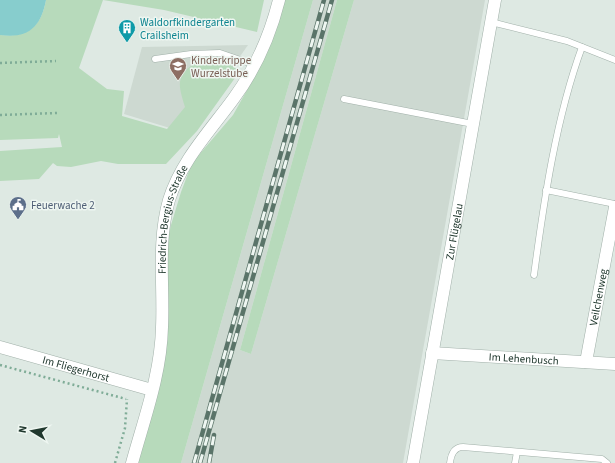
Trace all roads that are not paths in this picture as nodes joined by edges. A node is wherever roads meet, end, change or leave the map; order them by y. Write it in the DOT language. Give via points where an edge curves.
graph roads {
  1 [pos="279,0"];
  2 [pos="493,0"];
  3 [pos="491,22"];
  4 [pos="582,47"];
  5 [pos="155,59"];
  6 [pos="615,60"];
  7 [pos="255,65"];
  8 [pos="344,99"];
  9 [pos="472,124"];
  10 [pos="546,190"];
  11 [pos="615,206"];
  12 [pos="534,275"];
  13 [pos="0,347"];
  14 [pos="432,353"];
  15 [pos="586,362"];
  16 [pos="615,364"];
  17 [pos="152,390"];
  18 [pos="517,452"];
  19 [pos="569,460"];
  20 [pos="132,463"];
  21 [pos="413,463"];
  22 [pos="450,463"];
  23 [pos="515,463"];
  24 [pos="607,463"];
  1 -- 7 [label="street, Friedrich-Bergius-Straße" via="267,40"];
  2 -- 3 [label="street, Zur Flügelau"];
  3 -- 4 [label="lane"];
  3 -- 9 [label="street, Zur Flügelau"];
  4 -- 6 [label="lane"];
  4 -- 10 [label="lane" via="568,93"];
  5 -- 7 [label="lane" via="220,53"];
  7 -- 17 [label="street, Friedrich-Bergius-Straße" via="189,158 169,200 163,227 161,255 160,354"];
  8 -- 9 [label="lane"];
  9 -- 14 [label="street, Zur Flügelau"];
  10 -- 11 [label="lane"];
  10 -- 12 [label="lane"];
  11 -- 15 [label="street, Veilchenweg"];
  13 -- 17 [label="street, Im Fliegerhorst"];
  14 -- 15 [label="street, Im Lehenbusch"];
  14 -- 21 [label="street, Zur Flügelau"];
  15 -- 16 [label="street, Im Lehenbusch"];
  17 -- 20 [label="street, Friedrich-Bergius-Straße"];
  18 -- 19 [label="lane"];
  18 -- 22 [label="lane" via="459,447 453,452"];
  18 -- 23 [label="lane"];
  19 -- 24 [label="lane" via="602,459"];
}
